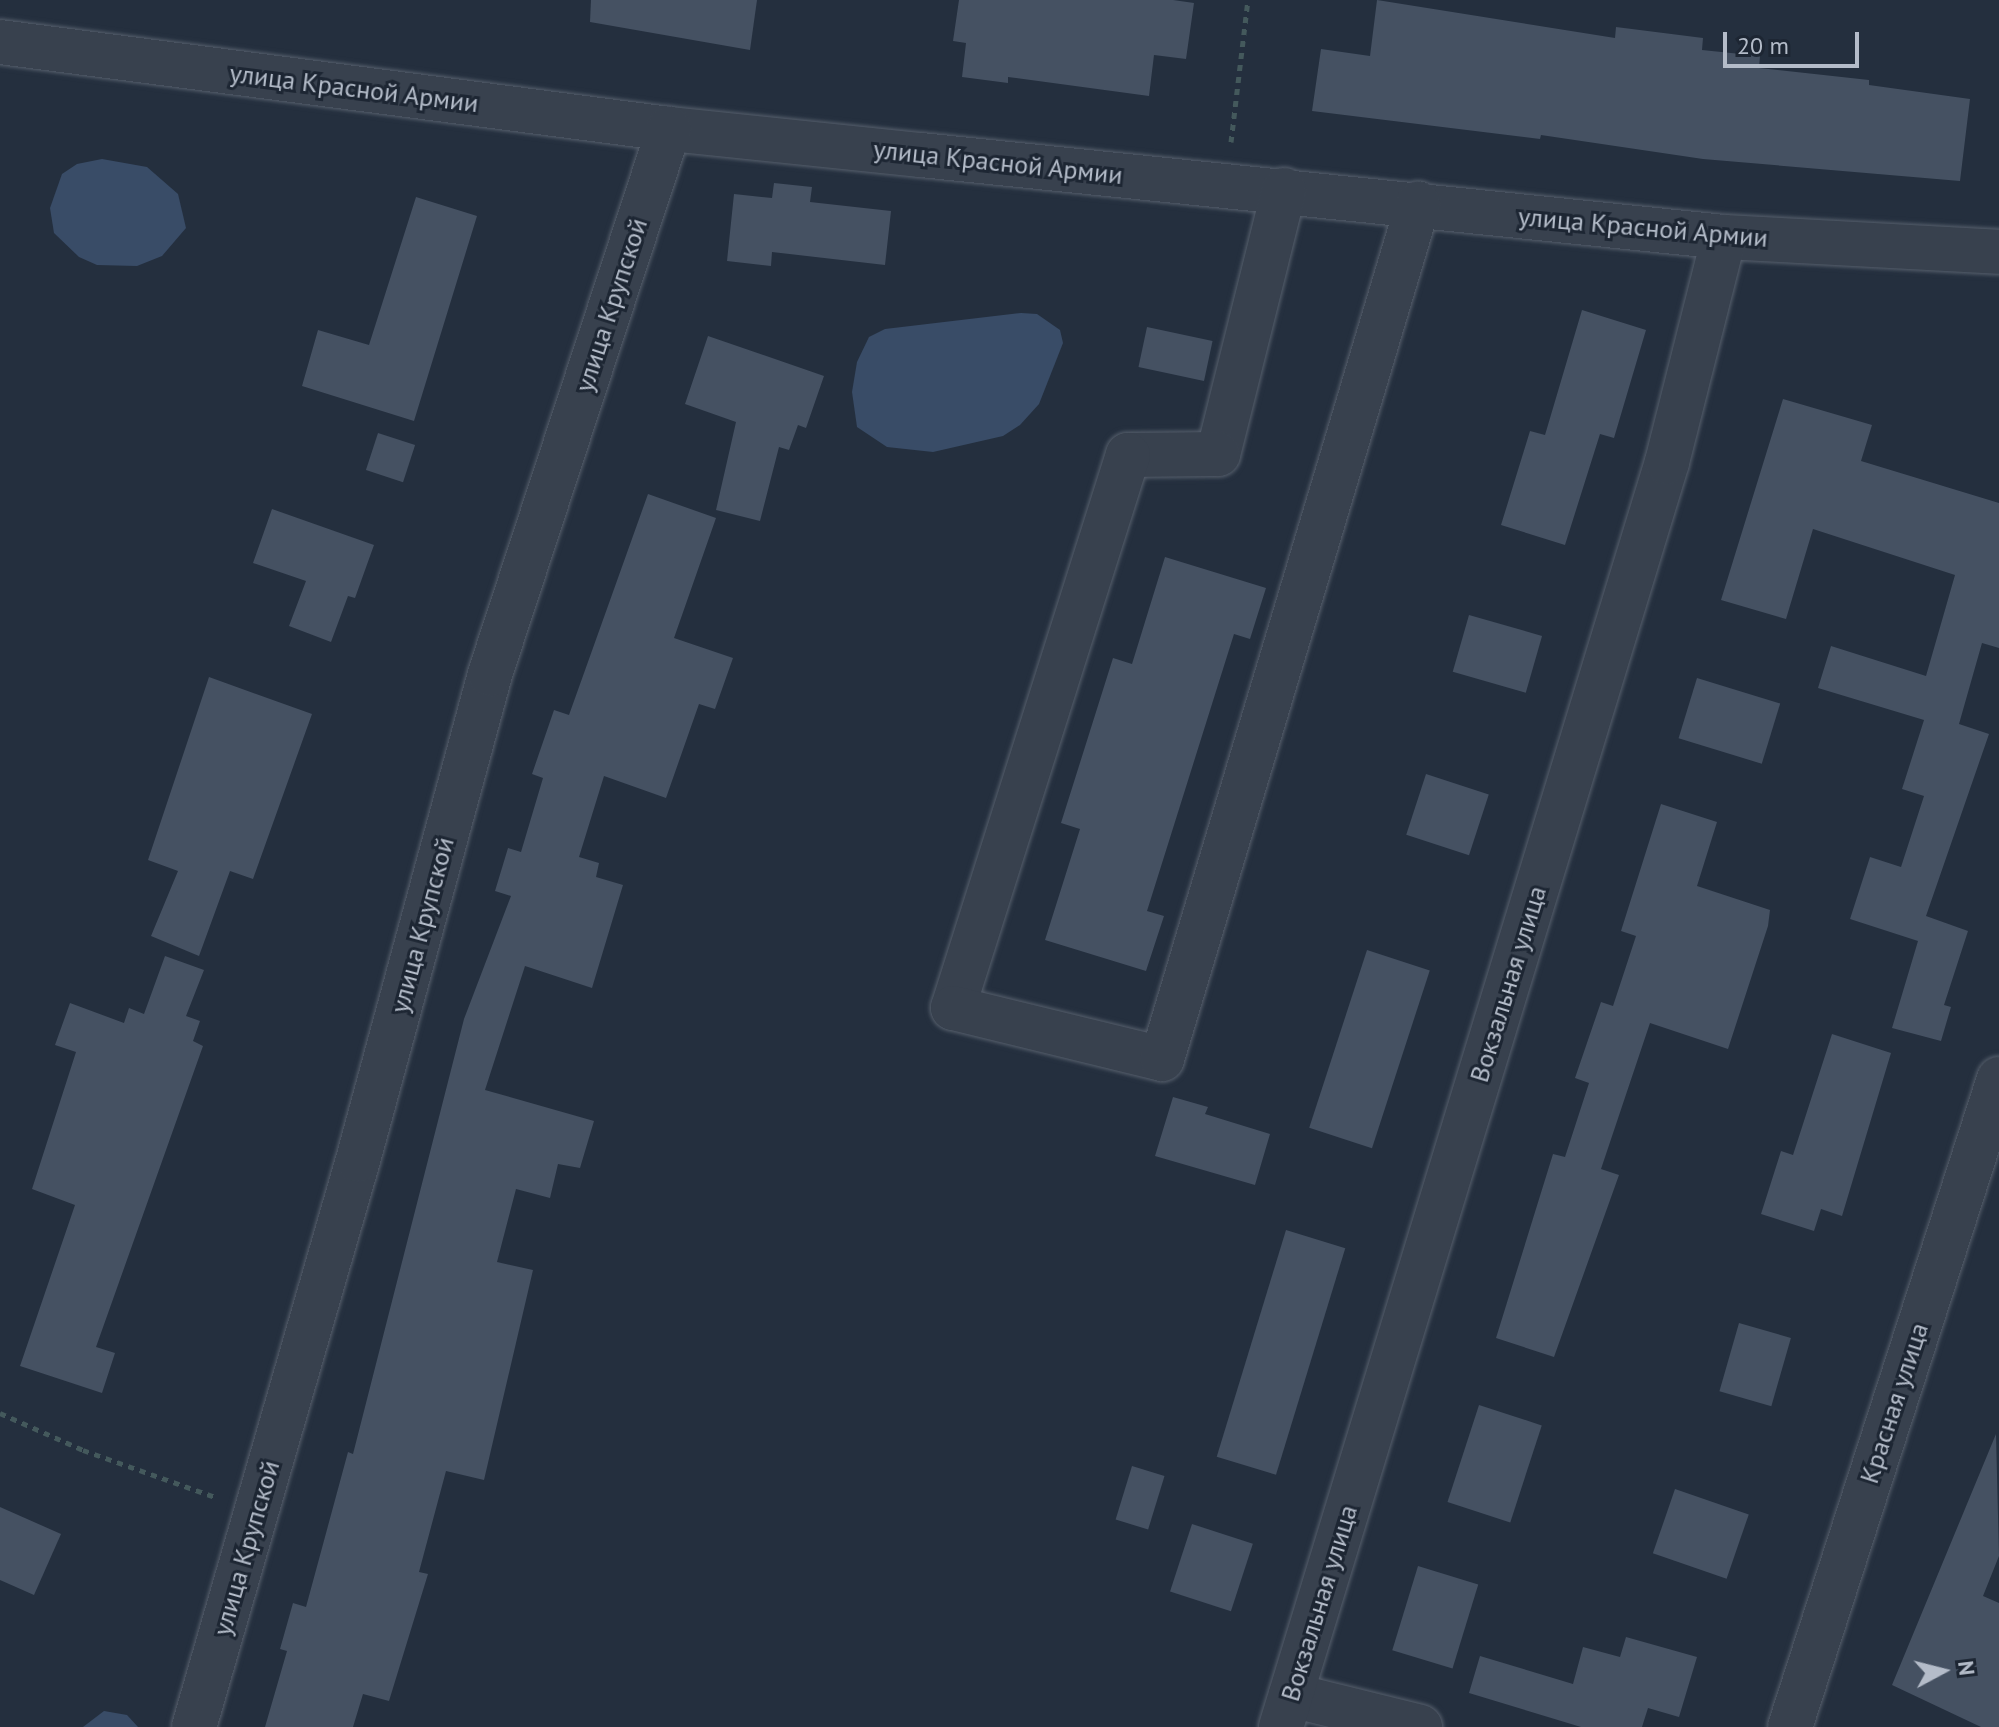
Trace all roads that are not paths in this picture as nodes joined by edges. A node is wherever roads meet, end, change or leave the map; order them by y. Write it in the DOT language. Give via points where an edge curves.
graph roads {
  1 [pos="0,42"];
  2 [pos="669,129"];
  3 [pos="1284,190"];
  4 [pos="1418,204"];
  5 [pos="1724,237"];
  6 [pos="1999,252"];
  7 [pos="1999,1079"];
  8 [pos="1286,1711"];
  9 [pos="194,1727"];
  10 [pos="1420,1727"];
  11 [pos="1790,1727"];
  1 -- 2 [label="street, улица Красной Армии"];
  2 -- 3 [label="street, улица Красной Армии"];
  2 -- 9 [label="street, улица Крупской" via="490,674"];
  3 -- 4 [label="street, улица Красной Армии"];
  3 -- 4 [label="street" via="1218,454 1128,455 953,1008 1162,1059"];
  4 -- 5 [label="street, улица Красной Армии"];
  5 -- 6 [label="street, улица Красной Армии"];
  5 -- 8 [label="street, Вокзальная улица" via="1667,462"];
  7 -- 11 [label="street, Красная улица"];
  8 -- 10 [label="street"];
}
